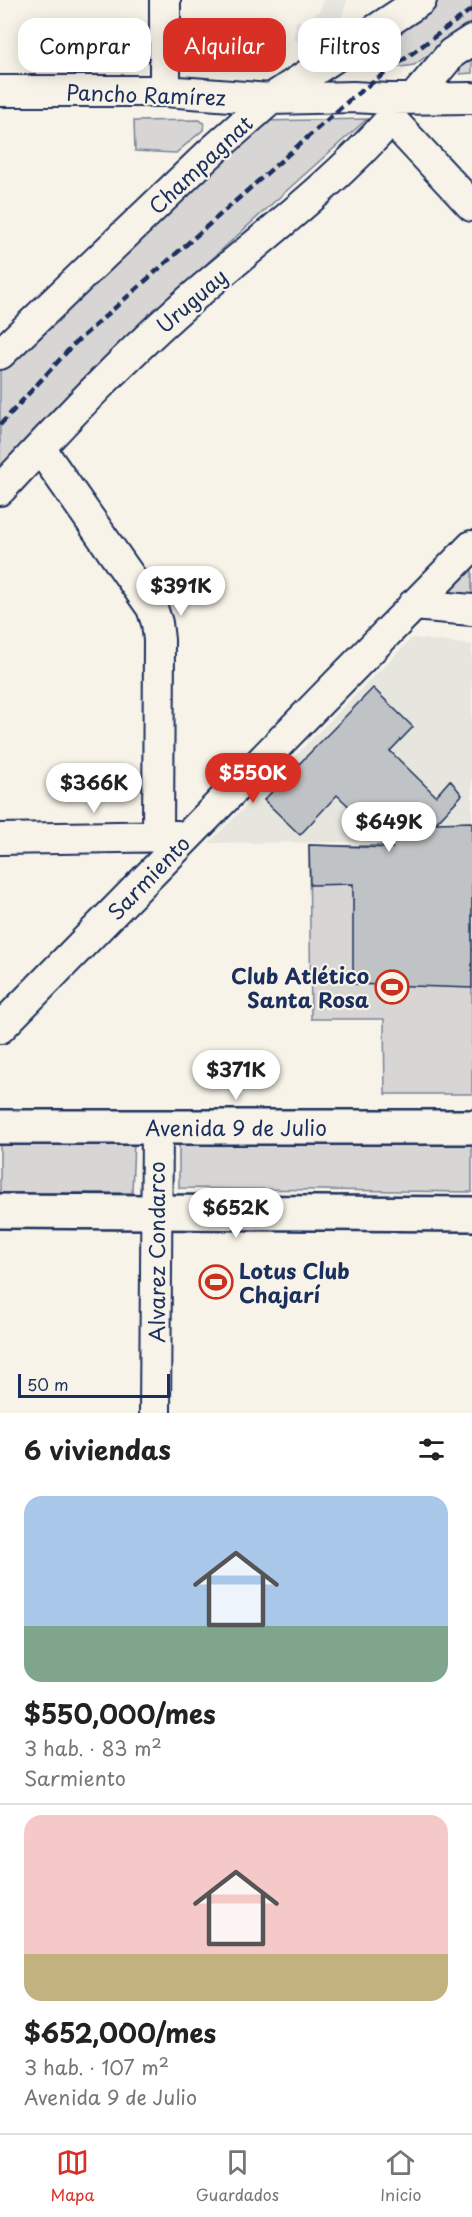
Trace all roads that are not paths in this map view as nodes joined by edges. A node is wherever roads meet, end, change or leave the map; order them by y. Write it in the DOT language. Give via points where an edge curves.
graph roads {
  1 [pos="165,0"];
  2 [pos="421,0"];
  3 [pos="472,40"];
  4 [pos="0,91"];
  5 [pos="165,91"];
  6 [pos="472,98"];
  7 [pos="271,99"];
  8 [pos="398,106"];
  9 [pos="472,206"];
  10 [pos="0,354"];
  11 [pos="40,448"];
  12 [pos="0,490"];
  13 [pos="472,546"];
  14 [pos="413,605"];
  15 [pos="472,610"];
  16 [pos="189,835"];
  17 [pos="158,837"];
  18 [pos="0,839"];
  19 [pos="0,1028"];
  20 [pos="0,1127"];
  21 [pos="157,1127"];
  22 [pos="472,1127"];
  23 [pos="0,1211"];
  24 [pos="155,1213"];
  25 [pos="472,1214"];
  26 [pos="155,1413"];
  1 -- 5 [label="street"];
  2 -- 7 [label="street, Champagnat"];
  3 -- 8 [label="street, Uruguay" via="452,53"];
  4 -- 5 [label="street, Pancho Ramírez"];
  5 -- 7 [label="street, Pancho Ramírez"];
  6 -- 8 [label="street, Pancho Ramírez"];
  7 -- 8 [label="street, Pancho Ramírez" via="353,97"];
  7 -- 10 [label="street, Champagnat" via="208,154"];
  8 -- 9 [label="street"];
  8 -- 11 [label="street, Uruguay" via="363,152 176,312"];
  11 -- 12 [label="street, Uruguay"];
  11 -- 17 [label="street" via="152,608 157,623"];
  13 -- 14 [label="street, Sarmiento"];
  14 -- 15 [label="street"];
  14 -- 16 [label="street, Sarmiento"];
  16 -- 17 [label="street"];
  16 -- 19 [label="street, Sarmiento"];
  17 -- 18 [label="street"];
  20 -- 21 [label="main road, Avenida 9 de Julio"];
  21 -- 22 [label="main road, Avenida 9 de Julio"];
  21 -- 24 [label="street, Alvarez Condarco"];
  23 -- 24 [label="main road"];
  24 -- 25 [label="main road"];
  24 -- 26 [label="street, Alvarez Condarco"];
}
